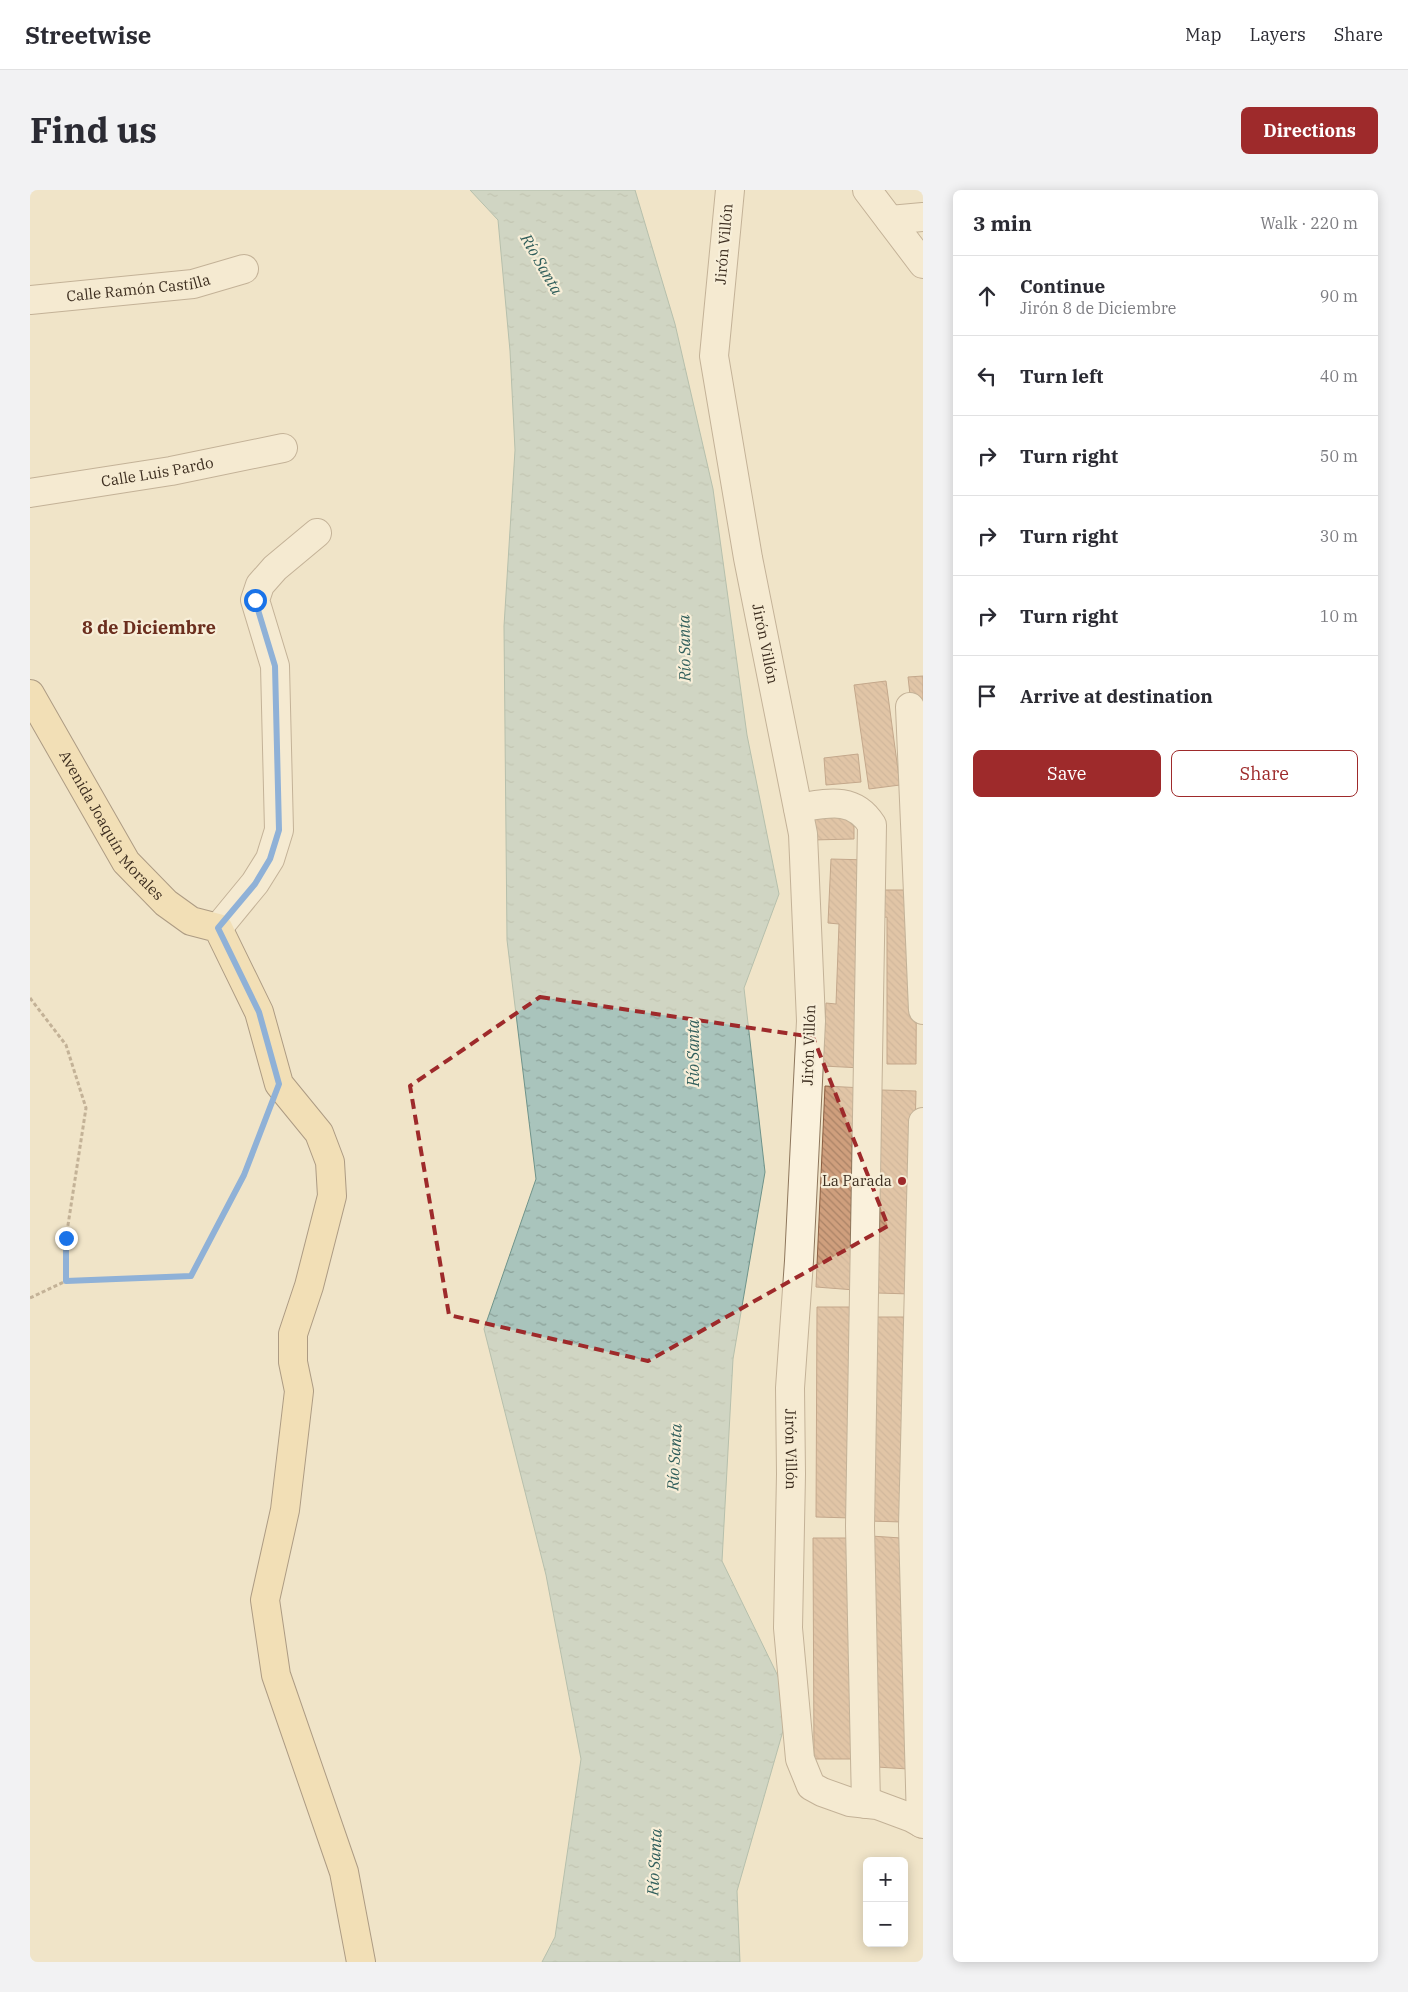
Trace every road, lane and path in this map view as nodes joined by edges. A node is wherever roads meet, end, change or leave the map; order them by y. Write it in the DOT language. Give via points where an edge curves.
graph roads {
  1 [pos="730,190"];
  2 [pos="867,190"];
  3 [pos="923,217"];
  4 [pos="890,220"];
  5 [pos="923,264"];
  6 [pos="244,270"];
  7 [pos="30,300"];
  8 [pos="283,448"];
  9 [pos="30,493"];
  10 [pos="317,533"];
  11 [pos="30,694"];
  12 [pos="910,707"];
  13 [pos="798,808"];
  14 [pos="218,928"];
  15 [pos="30,998"];
  16 [pos="923,1010"];
  17 [pos="279,1084"];
  18 [pos="923,1122"];
  19 [pos="66,1281"];
  20 [pos="30,1298"];
  21 [pos="866,1804"];
  22 [pos="922,1824"];
  23 [pos="361,1962"];
  1 -- 13 [label="street, Jirón Villón" via="714,356 748,558"];
  2 -- 4 [label="street"];
  3 -- 4 [label="street"];
  4 -- 5 [label="street"];
  6 -- 7 [label="street, Calle Ramón Castilla" via="193,284"];
  8 -- 9 [label="street, Calle Luis Pardo" via="171,471"];
  10 -- 14 [label="street" via="275,568 260,585 255,600 275,666 279,830 270,859 255,884"];
  11 -- 14 [label="main road, Avenida Joaquín Morales" via="126,862 166,903 191,921"];
  12 -- 16 [label="street"];
  13 -- 21 [label="street, Jirón Villón" via="804,834 811,1021 790,1388 788,1628 800,1759 811,1786 850,1802"];
  13 -- 21 [label="street" via="831,802 845,804 864,813 872,825 860,1526"];
  14 -- 17 [label="main road" via="259,1012"];
  15 -- 19 [label="path" via="66,1045 86,1108 66,1238"];
  17 -- 19 [label="path" via="244,1175 191,1276"];
  17 -- 23 [label="main road" via="319,1134 330,1162 332,1196 309,1286 292,1334 299,1391 284,1510 265,1600 276,1675 344,1872"];
  18 -- 22 [label="street" via="913,1526"];
  19 -- 20 [label="path"];
  21 -- 22 [label="street, Jirón Villón" via="877,1805"];
}
